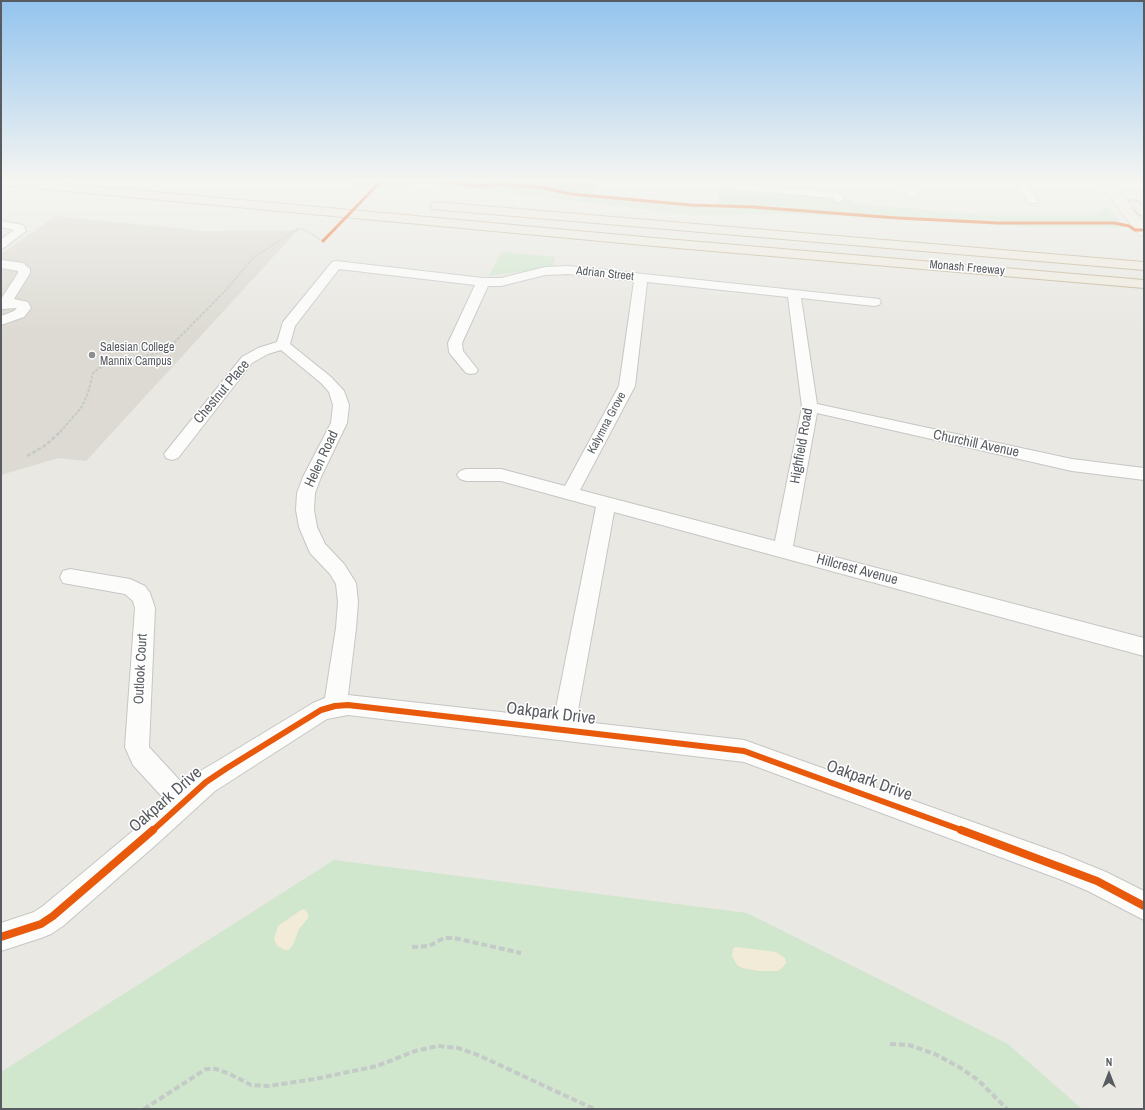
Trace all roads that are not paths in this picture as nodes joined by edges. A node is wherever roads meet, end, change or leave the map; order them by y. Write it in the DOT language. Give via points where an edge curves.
graph roads {
  1 [pos="19,231"];
  2 [pos="534,231"];
  3 [pos="726,231"];
  4 [pos="1,245"];
  5 [pos="1,264"];
  6 [pos="1144,266"];
  7 [pos="641,278"];
  8 [pos="483,282"];
  9 [pos="1144,284"];
  10 [pos="794,293"];
  11 [pos="874,302"];
  12 [pos="3,304"];
  13 [pos="1,321"];
  14 [pos="283,345"];
  15 [pos="471,370"];
  16 [pos="810,407"];
  17 [pos="172,454"];
  18 [pos="1144,474"];
  19 [pos="466,475"];
  20 [pos="569,494"];
  21 [pos="606,504"];
  22 [pos="783,550"];
  23 [pos="70,577"];
  24 [pos="1144,647"];
  25 [pos="335,706"];
  26 [pos="563,730"];
  27 [pos="183,802"];
  28 [pos="1144,906"];
  29 [pos="1,937"];
  1 -- 4 [label="street"];
  2 -- 9 [label="highway, Monash Freeway"];
  3 -- 6 [label="highway, Monash Freeway"];
  5 -- 12 [label="street" via="24,269 24,273"];
  7 -- 8 [label="street, Adrian Street" via="556,269 501,282"];
  7 -- 10 [label="street, Adrian Street"];
  7 -- 20 [label="street, Kalymna Grove" via="627,386"];
  8 -- 14 [label="street, Adrian Street" via="334,262 288,325"];
  8 -- 15 [label="street" via="455,343 456,352"];
  10 -- 11 [label="street, Adrian Street"];
  10 -- 16 [label="street, Highfield Road"];
  12 -- 13 [label="street" via="18,303 24,308 18,314"];
  14 -- 17 [label="street, Chestnut Place" via="263,351 247,360"];
  14 -- 25 [label="street, Helen Road" via="336,390 341,404 339,422 306,493 305,510 316,548 337,569 346,583 346,628"];
  16 -- 18 [label="street, Churchill Avenue" via="1072,465"];
  16 -- 22 [label="street, Highfield Road"];
  19 -- 20 [label="street, Hillcrest Avenue" via="500,475"];
  20 -- 21 [label="street, Hillcrest Avenue"];
  21 -- 22 [label="street, Hillcrest Avenue"];
  21 -- 26 [label="street"];
  22 -- 24 [label="street, Hillcrest Avenue"];
  23 -- 27 [label="street, Outlook Court" via="130,587 143,599 137,747 141,757"];
  25 -- 26 [label="street, Oakpark Drive" via="358,706"];
  25 -- 27 [label="street, Oakpark Drive" via="321,710 227,768"];
  26 -- 28 [label="street, Oakpark Drive" via="744,751 1062,867 1097,881"];
  27 -- 29 [label="street, Oakpark Drive" via="53,916 41,924"];
}
